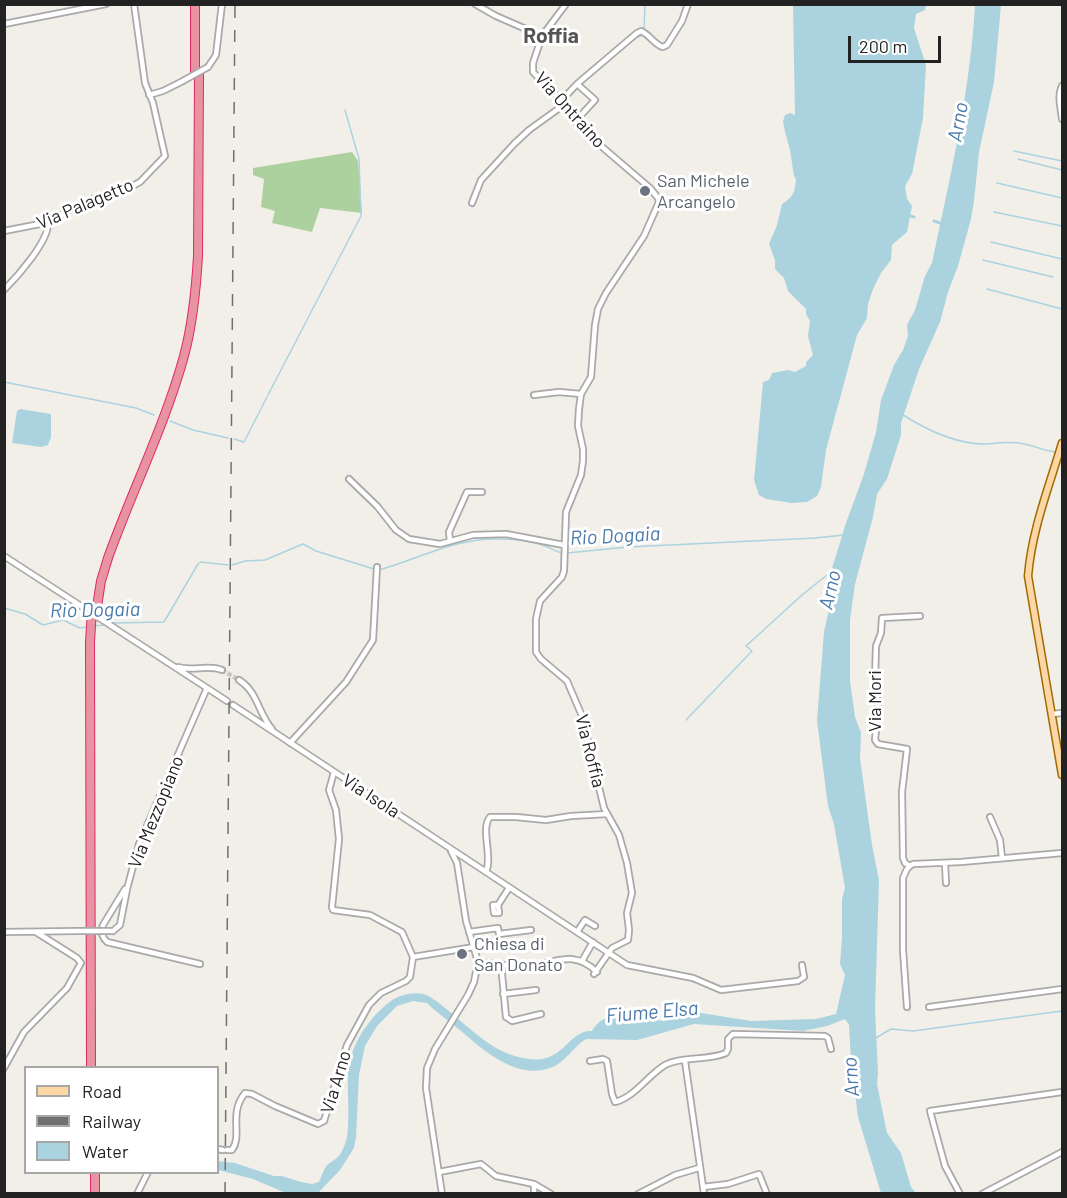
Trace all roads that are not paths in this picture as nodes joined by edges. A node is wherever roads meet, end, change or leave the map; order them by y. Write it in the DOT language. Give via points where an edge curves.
graph roads {
  1 [pos="106,4"];
  2 [pos="134,4"];
  3 [pos="197,4"];
  4 [pos="222,4"];
  5 [pos="475,4"];
  6 [pos="566,4"];
  7 [pos="688,4"];
  8 [pos="4,24"];
  9 [pos="542,36"];
  10 [pos="577,84"];
  11 [pos="1062,86"];
  12 [pos="149,95"];
  13 [pos="563,102"];
  14 [pos="583,113"];
  15 [pos="1062,119"];
  16 [pos="659,202"];
  17 [pos="472,203"];
  18 [pos="48,223"];
  19 [pos="4,231"];
  20 [pos="4,290"];
  21 [pos="581,394"];
  22 [pos="534,395"];
  23 [pos="1062,443"];
  24 [pos="349,478"];
  25 [pos="482,492"];
  26 [pos="450,540"];
  27 [pos="564,548"];
  28 [pos="4,556"];
  29 [pos="377,567"];
  30 [pos="920,616"];
  31 [pos="170,664"];
  32 [pos="203,668"];
  33 [pos="193,669"];
  34 [pos="222,670"];
  35 [pos="195,679"];
  36 [pos="239,680"];
  37 [pos="207,688"];
  38 [pos="227,701"];
  39 [pos="233,705"];
  40 [pos="1062,713"];
  41 [pos="1052,714"];
  42 [pos="257,718"];
  43 [pos="290,743"];
  44 [pos="334,772"];
  45 [pos="1062,775"];
  46 [pos="607,814"];
  47 [pos="990,817"];
  48 [pos="445,846"];
  49 [pos="1062,853"];
  50 [pos="1002,858"];
  51 [pos="466,859"];
  52 [pos="457,862"];
  53 [pos="945,863"];
  54 [pos="910,866"];
  55 [pos="486,872"];
  56 [pos="129,881"];
  57 [pos="946,883"];
  58 [pos="509,888"];
  59 [pos="498,905"];
  60 [pos="595,926"];
  61 [pos="531,930"];
  62 [pos="4,932"];
  63 [pos="36,932"];
  64 [pos="469,932"];
  65 [pos="577,932"];
  66 [pos="593,942"];
  67 [pos="474,947"];
  68 [pos="608,953"];
  69 [pos="413,957"];
  70 [pos="582,961"];
  71 [pos="478,962"];
  72 [pos="201,964"];
  73 [pos="501,964"];
  74 [pos="802,964"];
  75 [pos="1062,989"];
  76 [pos="536,990"];
  77 [pos="503,994"];
  78 [pos="907,1007"];
  79 [pos="929,1007"];
  80 [pos="541,1014"];
  81 [pos="831,1049"];
  82 [pos="590,1060"];
  83 [pos="685,1061"];
  84 [pos="93,1066"];
  85 [pos="4,1068"];
  86 [pos="1062,1092"];
  87 [pos="222,1150"];
  88 [pos="1062,1152"];
  89 [pos="699,1168"];
  90 [pos="439,1172"];
  91 [pos="93,1174"];
  92 [pos="147,1174"];
  93 [pos="534,1184"];
  94 [pos="703,1187"];
  95 [pos="93,1194"];
  96 [pos="137,1194"];
  97 [pos="442,1194"];
  98 [pos="534,1194"];
  99 [pos="551,1194"];
  100 [pos="638,1194"];
  101 [pos="704,1194"];
  102 [pos="767,1194"];
  103 [pos="960,1194"];
  104 [pos="982,1194"];
  1 -- 8 [label="street"];
  2 -- 12 [label="street, Via Palagetto"];
  3 -- 84 [label="highway, bridge" via="194,257 185,332 167,396 104,555 94,612"];
  4 -- 12 [label="street, bridge" via="216,55 208,67 163,92"];
  5 -- 9 [label="street"];
  6 -- 9 [label="street, Via Ontraino"];
  7 -- 10 [label="street" via="667,45 659,46 641,31"];
  9 -- 13 [label="street, Via Ontraino" via="533,72"];
  10 -- 13 [label="street"];
  10 -- 14 [label="street" via="595,100"];
  11 -- 15 [label="street"];
  12 -- 18 [label="street, Via Palagetto" via="165,153 163,159 136,185 75,206"];
  13 -- 16 [label="street, Via Ontraino" via="580,128 650,188"];
  13 -- 17 [label="street" via="514,144 481,180"];
  16 -- 21 [label="street, Via Roffia" via="644,236 598,309 591,377"];
  18 -- 19 [label="street, Via Palagetto"];
  18 -- 20 [label="street" via="36,251"];
  21 -- 22 [label="street"];
  21 -- 27 [label="street, Via Roffia" via="578,426 583,461 566,512"];
  23 -- 41 [label="main road" via="1029,557 1030,590"];
  24 -- 26 [label="street" via="403,536 440,544"];
  25 -- 26 [label="street" via="467,492 448,535"];
  26 -- 27 [label="street" via="506,534"];
  27 -- 46 [label="street, Via Roffia" via="562,577 540,601 536,652 571,687"];
  28 -- 31 [label="street"];
  29 -- 43 [label="street" via="373,640 346,682"];
  30 -- 54 [label="street, Via Mori" via="882,618 875,668 875,740 878,744 907,749 902,792 903,858"];
  31 -- 33 [label="street"];
  31 -- 35 [label="street"];
  32 -- 33 [label="street"];
  32 -- 34 [label="street"];
  32 -- 35 [label="street"];
  33 -- 35 [label="street"];
  35 -- 37 [label="street"];
  36 -- 42 [label="street" via="250,689 259,706"];
  37 -- 38 [label="street"];
  37 -- 56 [label="street, Via Mezzopiano" via="139,844"];
  39 -- 42 [label="street, Via Isola"];
  40 -- 41 [label="street"];
  41 -- 45 [label="main road"];
  42 -- 43 [label="street, Via Isola"];
  43 -- 44 [label="street, Via Isola"];
  44 -- 48 [label="street, Via Isola"];
  44 -- 69 [label="street" via="328,790 336,810 339,839 332,907 370,915 402,932"];
  46 -- 55 [label="street" via="546,820 490,817 486,826"];
  46 -- 68 [label="street, Via Roffia" via="619,835 632,893 627,913 628,940"];
  47 -- 50 [label="street" via="1000,840"];
  48 -- 51 [label="street, Via Isola"];
  48 -- 52 [label="street"];
  49 -- 50 [label="street"];
  50 -- 53 [label="street"];
  51 -- 52 [label="street"];
  51 -- 55 [label="street, Via Isola"];
  52 -- 64 [label="street"];
  53 -- 54 [label="street"];
  53 -- 57 [label="street"];
  54 -- 78 [label="street" via="903,878"];
  55 -- 58 [label="street, Via Isola"];
  56 -- 63 [label="street, Via Mezzopiano, bridge" via="120,925 113,931"];
  56 -- 72 [label="street" via="102,929 104,939"];
  58 -- 59 [label="street"];
  58 -- 65 [label="street, Via Isola"];
  60 -- 65 [label="street" via="585,920"];
  61 -- 64 [label="street" via="499,934 498,928"];
  62 -- 63 [label="street, Via Mezzopiano"];
  63 -- 85 [label="street" via="81,963 66,988 24,1032"];
  64 -- 67 [label="street"];
  65 -- 66 [label="street, Via Isola"];
  66 -- 68 [label="street, Via Isola"];
  66 -- 70 [label="street"];
  67 -- 69 [label="street"];
  67 -- 71 [label="street"];
  68 -- 70 [label="street" via="596,973"];
  68 -- 74 [label="street, Via Isola" via="627,965 693,978 721,990 798,981 804,977"];
  69 -- 87 [label="street, Via Arno" via="410,977 375,997 351,1037 324,1121 318,1124 245,1093 236,1109 235,1145 231,1150"];
  70 -- 73 [label="street" via="564,958 531,966"];
  71 -- 73 [label="street"];
  71 -- 90 [label="street" via="474,982 428,1064 426,1088"];
  73 -- 77 [label="street"];
  75 -- 79 [label="street"];
  76 -- 77 [label="street"];
  77 -- 80 [label="street" via="508,1020"];
  81 -- 83 [label="street" via="825,1036 733,1034 726,1053"];
  82 -- 83 [label="street" via="607,1061 615,1102 627,1097 664,1065"];
  83 -- 89 [label="street"];
  86 -- 103 [label="street" via="930,1111 945,1166"];
  88 -- 104 [label="street"];
  89 -- 94 [label="street"];
  89 -- 100 [label="street"];
  90 -- 93 [label="street" via="481,1164 496,1176"];
  90 -- 97 [label="street"];
  91 -- 95 [label="highway"];
  92 -- 96 [label="street"];
  93 -- 98 [label="street"];
  93 -- 99 [label="street"];
  94 -- 101 [label="street"];
  94 -- 102 [label="street" via="759,1174"];
}
